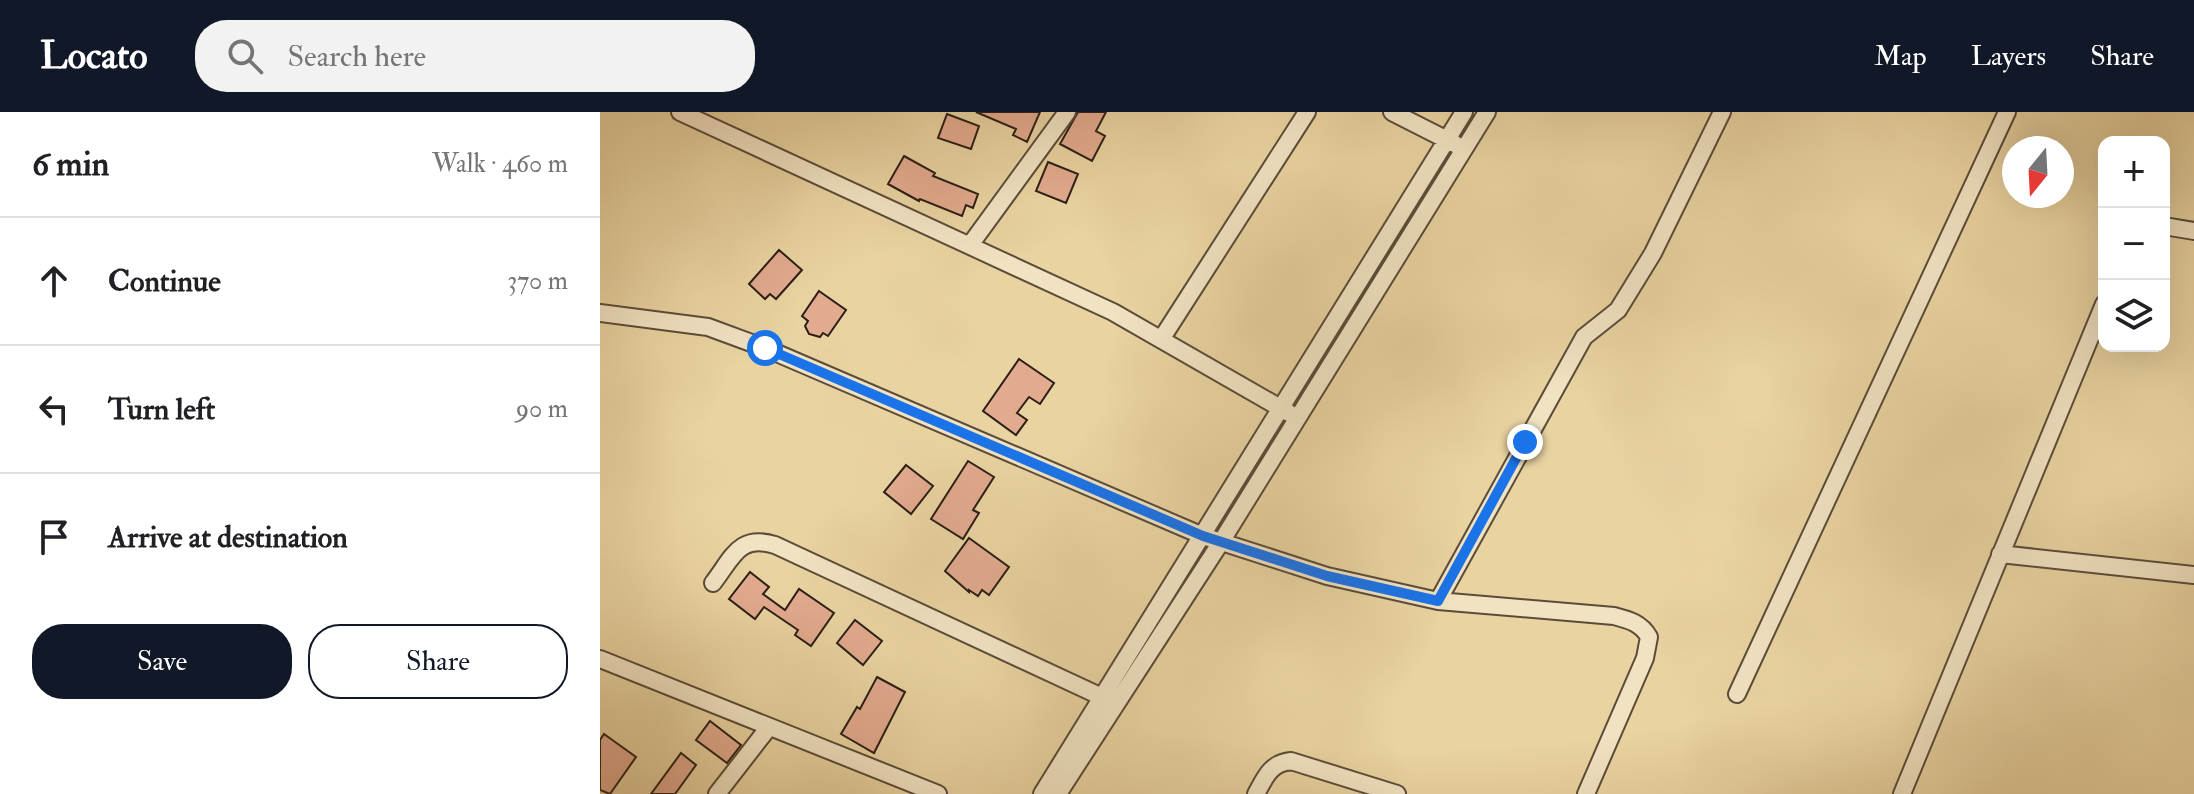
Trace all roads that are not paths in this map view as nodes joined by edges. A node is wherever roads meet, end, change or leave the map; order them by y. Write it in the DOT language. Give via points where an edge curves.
graph roads {
  1 [pos="680,112"];
  2 [pos="1067,112"];
  3 [pos="1307,112"];
  4 [pos="1392,112"];
  5 [pos="1464,112"];
  6 [pos="1487,112"];
  7 [pos="1722,112"];
  8 [pos="2007,112"];
  9 [pos="1447,140"];
  10 [pos="1464,148"];
  11 [pos="2170,227"];
  12 [pos="2194,231"];
  13 [pos="970,245"];
  14 [pos="600,313"];
  15 [pos="2098,318"];
  16 [pos="1162,338"];
  17 [pos="1280,408"];
  18 [pos="1297,417"];
  19 [pos="1203,536"];
  20 [pos="1221,542"];
  21 [pos="2000,554"];
  22 [pos="2194,575"];
  23 [pos="713,583"];
  24 [pos="1438,601"];
  25 [pos="600,659"];
  26 [pos="1737,694"];
  27 [pos="1102,697"];
  28 [pos="769,727"];
  29 [pos="717,794"];
  30 [pos="938,794"];
  31 [pos="1042,794"];
  32 [pos="1058,794"];
  33 [pos="1256,794"];
  34 [pos="1397,794"];
  35 [pos="1586,794"];
  36 [pos="1902,794"];
  1 -- 13 [label="street"];
  2 -- 13 [label="street"];
  3 -- 16 [label="street"];
  4 -- 9 [label="street"];
  5 -- 9 [label="street"];
  6 -- 10 [label="street"];
  7 -- 24 [label="street" via="1653,253 1618,310 1584,337"];
  8 -- 26 [label="street"];
  9 -- 10 [label="street"];
  9 -- 17 [label="street"];
  10 -- 18 [label="street"];
  11 -- 12 [label="street"];
  13 -- 16 [label="street"];
  14 -- 19 [label="street" via="708,327 765,348"];
  15 -- 21 [label="street"];
  16 -- 17 [label="street"];
  17 -- 18 [label="street"];
  17 -- 19 [label="street"];
  18 -- 20 [label="street"];
  19 -- 20 [label="street"];
  19 -- 27 [label="street"];
  20 -- 24 [label="street" via="1327,576"];
  20 -- 32 [label="street"];
  21 -- 22 [label="street"];
  21 -- 36 [label="street"];
  23 -- 27 [label="street" via="741,545 759,540"];
  24 -- 35 [label="street" via="1614,616 1645,629 1645,658"];
  25 -- 28 [label="street"];
  27 -- 31 [label="street"];
  28 -- 29 [label="street"];
  28 -- 30 [label="street"];
  33 -- 34 [label="street" via="1271,768 1291,761"];
}
